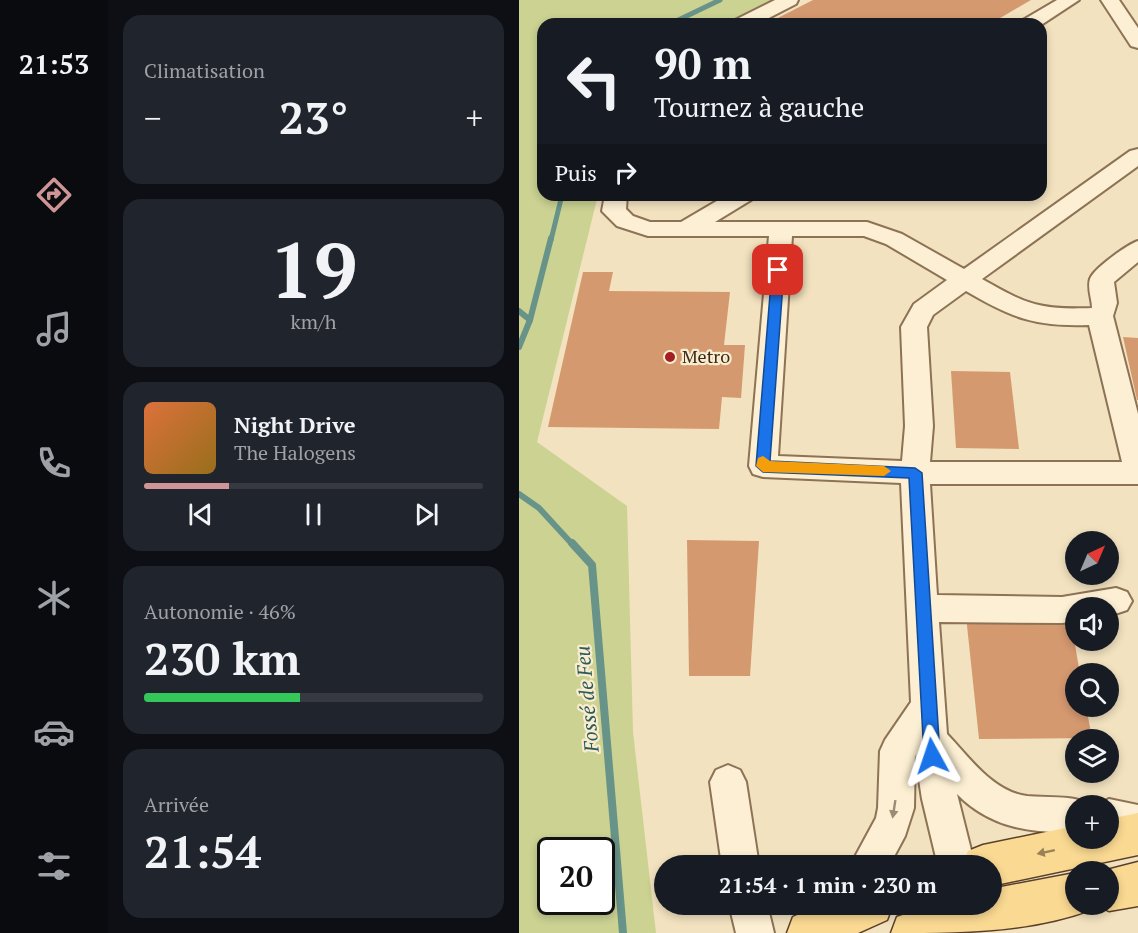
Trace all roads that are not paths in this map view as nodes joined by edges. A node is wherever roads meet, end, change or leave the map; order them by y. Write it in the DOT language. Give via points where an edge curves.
graph roads {
  1 [pos="789,0"];
  2 [pos="1070,0"];
  3 [pos="1110,0"];
  4 [pos="754,18"];
  5 [pos="1040,18"];
  6 [pos="1138,42"];
  7 [pos="1138,156"];
  8 [pos="615,201"];
  9 [pos="733,201"];
  10 [pos="686,229"];
  11 [pos="781,230"];
  12 [pos="1138,249"];
  13 [pos="967,281"];
  14 [pos="1100,316"];
  15 [pos="1138,471"];
  16 [pos="915,473"];
  17 [pos="923,608"];
  18 [pos="1065,610"];
  19 [pos="929,704"];
  20 [pos="930,740"];
  21 [pos="728,782"];
  22 [pos="1065,815"];
  23 [pos="1119,818"];
  24 [pos="1138,823"];
  25 [pos="1138,834"];
  26 [pos="739,855"];
  27 [pos="875,855"];
  28 [pos="954,855"];
  29 [pos="1002,862"];
  30 [pos="1138,884"];
  31 [pos="1119,887"];
  32 [pos="1065,896"];
  33 [pos="1002,905"];
  34 [pos="751,915"];
  35 [pos="839,915"];
  36 [pos="958,915"];
  37 [pos="825,920"];
  38 [pos="755,933"];
  39 [pos="913,933"];
  1 -- 4 [label="lane"];
  2 -- 5 [label="lane"];
  3 -- 6 [label="lane"];
  7 -- 13 [label="lane"];
  8 -- 10 [label="lane" via="614,211 625,221 648,229"];
  9 -- 10 [label="lane"];
  10 -- 11 [label="lane"];
  11 -- 13 [label="lane" via="867,229 894,239"];
  11 -- 16 [label="lane" via="763,466"];
  12 -- 14 [label="lane" via="1102,279 1105,303"];
  13 -- 14 [label="lane" via="1026,314"];
  13 -- 16 [label="lane" via="923,310 913,327 918,426"];
  14 -- 15 [label="lane"];
  15 -- 16 [label="lane"];
  16 -- 17 [label="lane"];
  17 -- 18 [label="lane"];
  17 -- 19 [label="lane"];
  19 -- 20 [label="lane"];
  19 -- 27 [label="lane, one-way" via="897,751 894,816"];
  20 -- 22 [label="lane" via="992,803 1023,814"];
  20 -- 28 [label="lane"];
  21 -- 26 [label="lane"];
  23 -- 24 [label="lane"];
  25 -- 29 [label="main road, one-way"];
  30 -- 31 [label="main road"];
  32 -- 33 [label="main road"];
  34 -- 38 [label="lane"];
  35 -- 37 [label="main road"];
  36 -- 39 [label="main road"];
}
